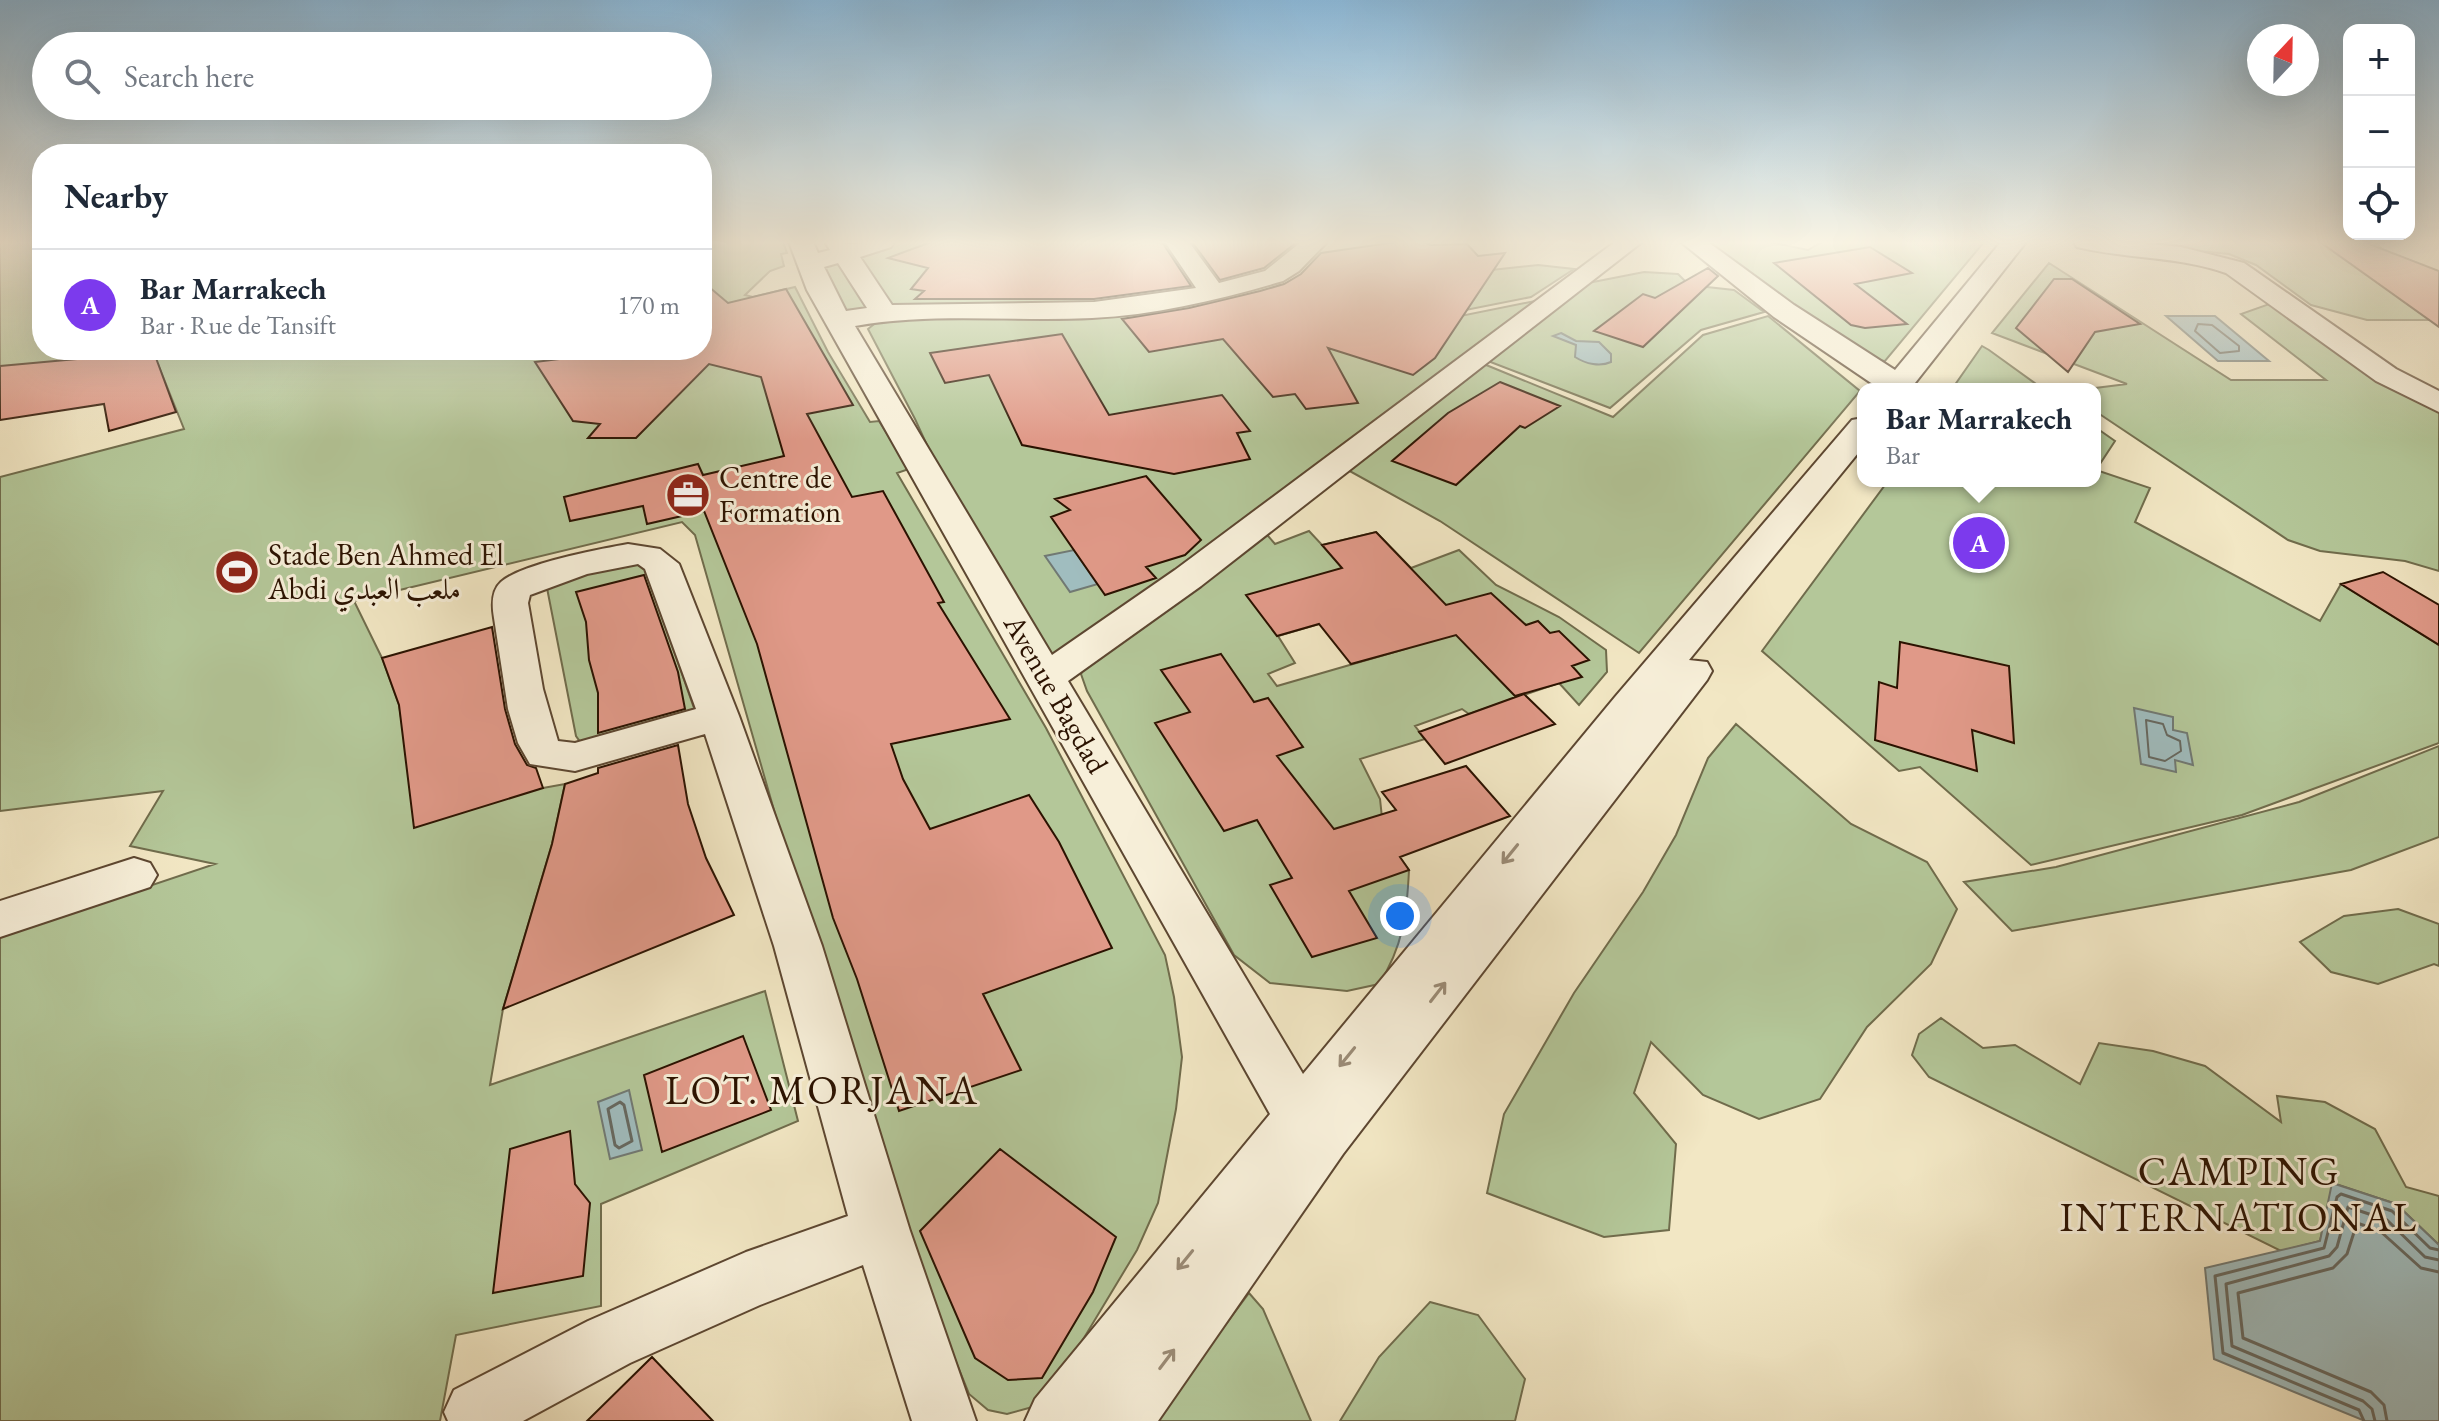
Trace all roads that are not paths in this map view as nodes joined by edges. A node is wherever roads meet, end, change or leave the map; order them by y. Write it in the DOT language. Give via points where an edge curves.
graph roads {
  1 [pos="835,308"];
  2 [pos="880,308"];
  3 [pos="1110,308"];
  4 [pos="1536,308"];
  5 [pos="1780,308"];
  6 [pos="1964,308"];
  7 [pos="1975,308"];
  8 [pos="2292,308"];
  9 [pos="883,311"];
  10 [pos="838,321"];
  11 [pos="1895,383"];
  12 [pos="1907,383"];
  13 [pos="1908,383"];
  14 [pos="2439,403"];
  15 [pos="1857,434"];
  16 [pos="1857,463"];
  17 [pos="1047,677"];
  18 [pos="719,716"];
  19 [pos="134,875"];
  20 [pos="0,919"];
  21 [pos="1312,1127"];
  22 [pos="881,1231"];
  23 [pos="476,1412"];
  24 [pos="944,1421"];
  25 [pos="1057,1421"];
  26 [pos="1120,1421"];
  1 -- 10 [label="street, Avenue Bagdad"];
  2 -- 9 [label="street"];
  3 -- 9 [label="street"];
  4 -- 17 [label="street" via="1188,578"];
  5 -- 11 [label="street"];
  6 -- 12 [label="street"];
  7 -- 13 [label="street"];
  8 -- 14 [label="street" via="2386,375"];
  9 -- 10 [label="street"];
  10 -- 17 [label="street, Avenue Bagdad"];
  15 -- 21 [label="street, one-way" via="1629,706"];
  21 -- 16 [label="street, one-way"];
  17 -- 21 [label="street, Avenue Bagdad"];
  18 -- 18 [label="street" via="661,564 653,557 622,555 535,578 513,590 512,618 530,714 545,754 575,757"];
  18 -- 22 [label="street" via="798,946"];
  19 -- 20 [label="street"];
  21 -- 25 [label="street, one-way"];
  26 -- 21 [label="street, one-way"];
  22 -- 23 [label="street" via="732,1287 609,1342"];
  22 -- 24 [label="street"];
}
